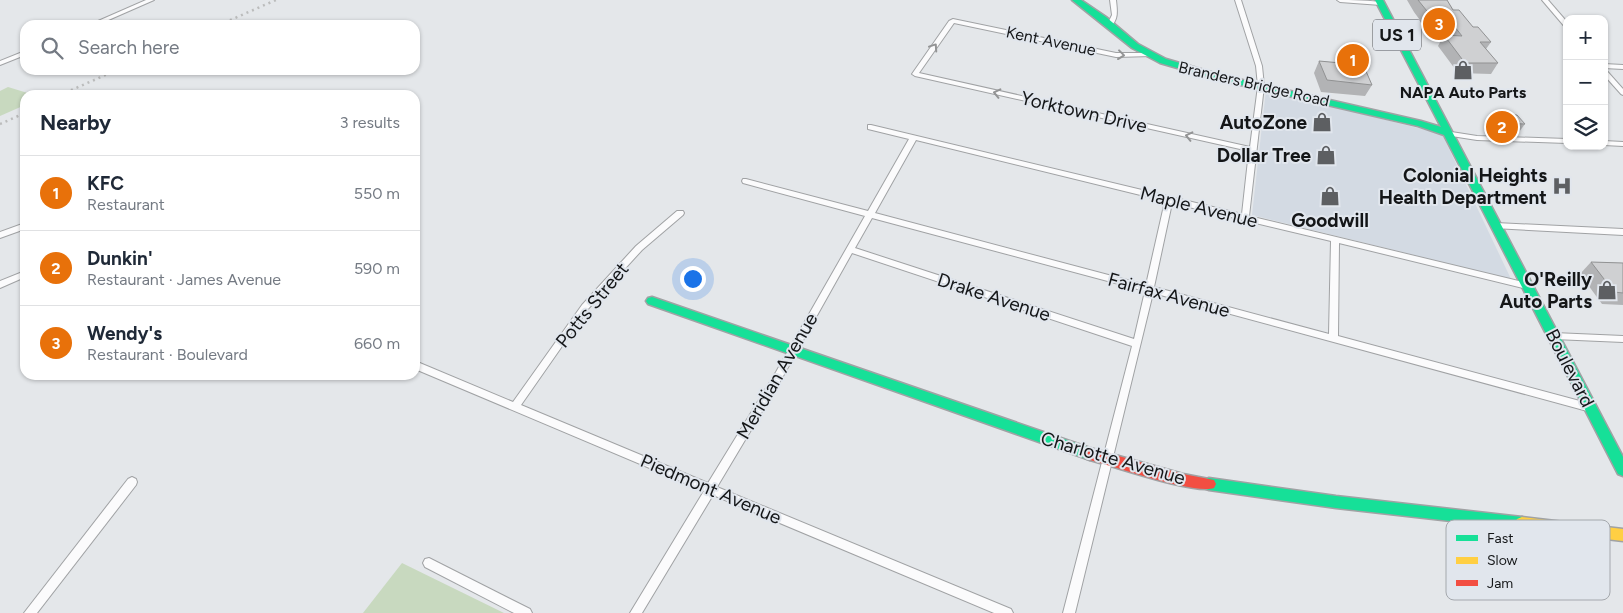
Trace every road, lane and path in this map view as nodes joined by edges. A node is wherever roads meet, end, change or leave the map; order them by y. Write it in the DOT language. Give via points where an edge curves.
graph roads {
  1 [pos="151,0"];
  2 [pos="1076,0"];
  3 [pos="1113,0"];
  4 [pos="1238,0"];
  5 [pos="1340,0"];
  6 [pos="1545,0"];
  7 [pos="1380,1"];
  8 [pos="104,20"];
  9 [pos="1563,21"];
  10 [pos="1110,25"];
  11 [pos="20,55"];
  12 [pos="1150,55"];
  13 [pos="0,63"];
  14 [pos="1608,66"];
  15 [pos="1623,67"];
  16 [pos="915,74"];
  17 [pos="1608,77"];
  18 [pos="1262,86"];
  19 [pos="1623,94"];
  20 [pos="871,127"];
  21 [pos="1448,133"];
  22 [pos="914,137"];
  23 [pos="1563,141"];
  24 [pos="1608,143"];
  25 [pos="1623,144"];
  26 [pos="1254,150"];
  27 [pos="746,181"];
  28 [pos="1169,200"];
  29 [pos="680,213"];
  30 [pos="871,215"];
  31 [pos="1245,218"];
  32 [pos="1496,226"];
  33 [pos="20,228"];
  34 [pos="1623,232"];
  35 [pos="0,235"];
  36 [pos="1335,240"];
  37 [pos="851,250"];
  38 [pos="20,276"];
  39 [pos="0,285"];
  40 [pos="1527,286"];
  41 [pos="1149,289"];
  42 [pos="652,301"];
  43 [pos="1554,336"];
  44 [pos="1333,339"];
  45 [pos="1623,339"];
  46 [pos="1137,344"];
  47 [pos="793,350"];
  48 [pos="420,367"];
  49 [pos="515,406"];
  50 [pos="1591,408"];
  51 [pos="1108,460"];
  52 [pos="1623,470"];
  53 [pos="132,482"];
  54 [pos="710,488"];
  55 [pos="1497,520"];
  56 [pos="1610,533"];
  57 [pos="1623,534"];
  58 [pos="429,563"];
  59 [pos="30,613"];
  60 [pos="526,613"];
  61 [pos="636,613"];
  62 [pos="1007,613"];
  63 [pos="1069,613"];
  1 -- 8 [label="street"];
  2 -- 10 [label="street, Branders Bridge Road"];
  3 -- 10 [label="street" via="1115,15"];
  4 -- 18 [label="street"];
  5 -- 7 [label="street"];
  6 -- 9 [label="street"];
  7 -- 21 [label="street, Boulevard / US 1"];
  10 -- 12 [label="street, Branders Bridge Road"];
  11 -- 13 [label="street"];
  16 -- 12 [label="street, Kent Avenue, one-way" via="954,20 1116,55"];
  12 -- 18 [label="street, Branders Bridge Road" via="1175,66"];
  14 -- 15 [label="street"];
  26 -- 16 [label="street, Yorktown Drive, one-way"];
  17 -- 19 [label="street"];
  18 -- 21 [label="street, Branders Bridge Road"];
  18 -- 26 [label="street"];
  20 -- 22 [label="street, Maple Avenue"];
  21 -- 23 [label="street" via="1477,138"];
  21 -- 32 [label="street, Boulevard / US 1"];
  22 -- 28 [label="street, Maple Avenue"];
  22 -- 30 [label="street, Meridian Avenue"];
  24 -- 25 [label="street"];
  26 -- 31 [label="street"];
  27 -- 30 [label="street, Fairfax Avenue"];
  28 -- 31 [label="street, Maple Avenue"];
  28 -- 41 [label="street"];
  29 -- 49 [label="street, Potts Street" via="638,248 585,308"];
  30 -- 37 [label="street, Meridian Avenue"];
  30 -- 41 [label="street, Fairfax Avenue"];
  31 -- 36 [label="street, Maple Avenue"];
  32 -- 34 [label="street"];
  32 -- 40 [label="street, Boulevard / US 1"];
  33 -- 35 [label="street"];
  36 -- 40 [label="street, Maple Avenue"];
  36 -- 44 [label="street"];
  37 -- 46 [label="street, Drake Avenue"];
  37 -- 47 [label="street, Meridian Avenue"];
  38 -- 39 [label="street"];
  40 -- 43 [label="street, Boulevard / US 1"];
  41 -- 44 [label="street, Fairfax Avenue"];
  41 -- 46 [label="street"];
  42 -- 47 [label="street, Charlotte Avenue"];
  43 -- 45 [label="street"];
  43 -- 50 [label="street, Boulevard / US 1"];
  44 -- 50 [label="street, Fairfax Avenue"];
  46 -- 51 [label="street"];
  47 -- 51 [label="street, Charlotte Avenue"];
  47 -- 54 [label="street, Meridian Avenue"];
  48 -- 49 [label="street, Piedmont Avenue"];
  49 -- 54 [label="street, Piedmont Avenue"];
  50 -- 52 [label="street, Boulevard / US 1"];
  51 -- 55 [label="street, Charlotte Avenue" via="1183,480 1336,502"];
  51 -- 63 [label="street"];
  53 -- 59 [label="street"];
  54 -- 61 [label="street, Meridian Avenue"];
  54 -- 62 [label="street, Piedmont Avenue"];
  56 -- 57 [label="street, Charlotte Avenue"];
  58 -- 60 [label="street"];
}
